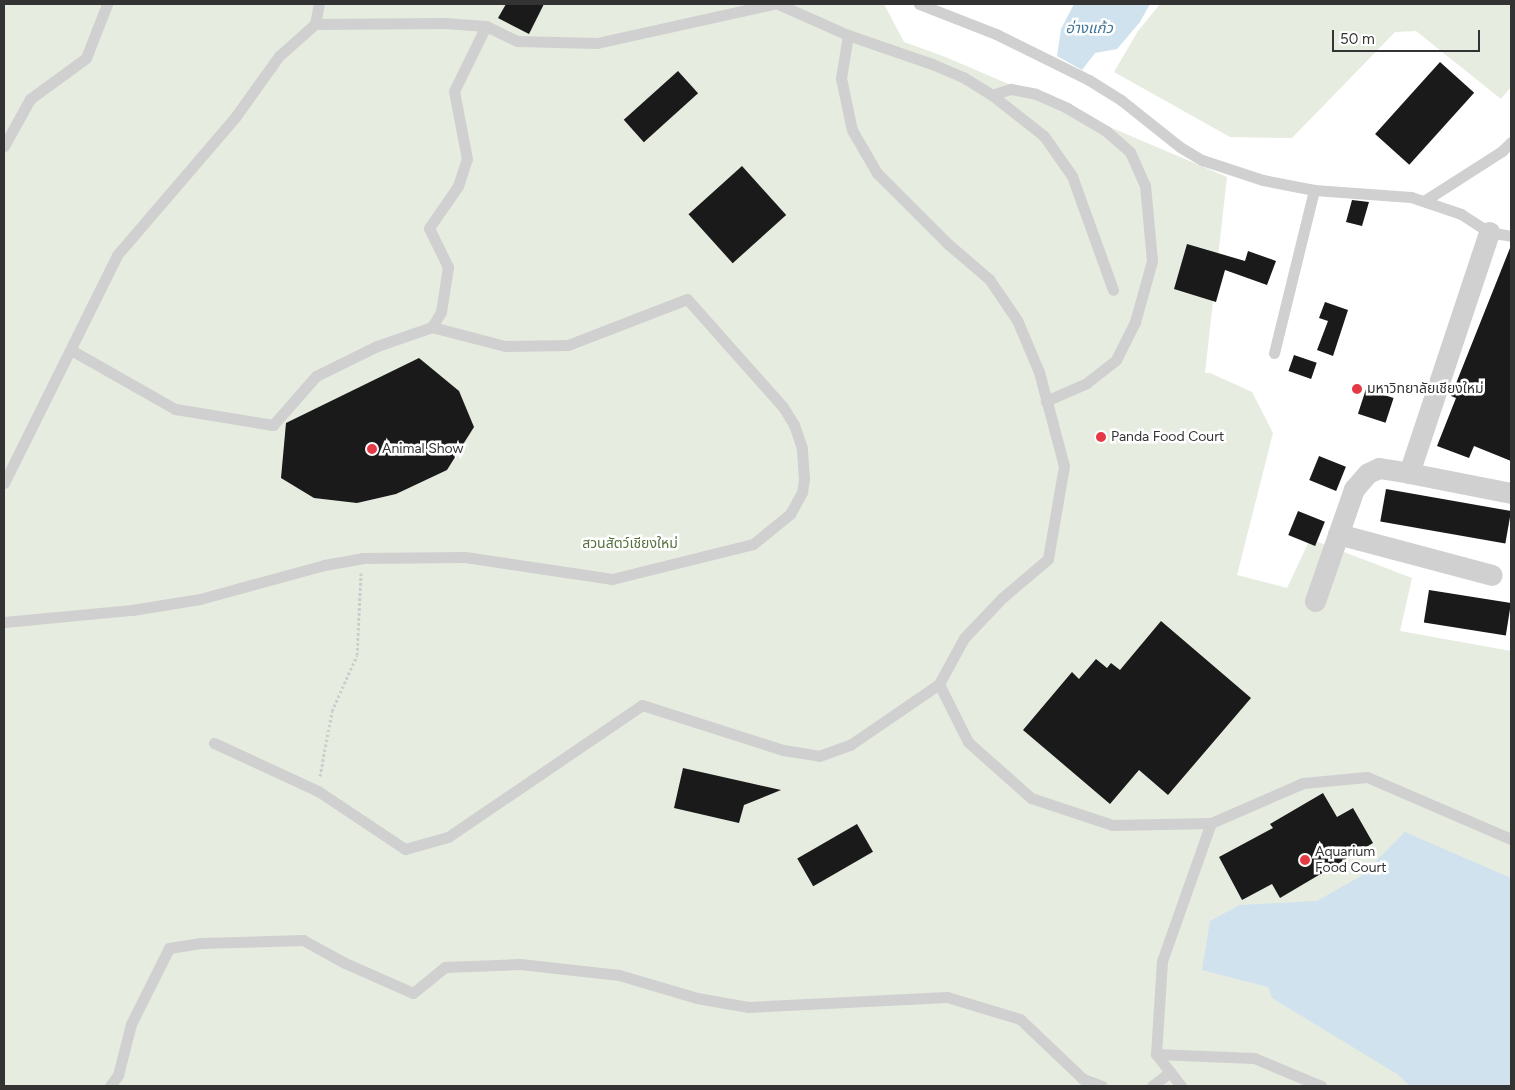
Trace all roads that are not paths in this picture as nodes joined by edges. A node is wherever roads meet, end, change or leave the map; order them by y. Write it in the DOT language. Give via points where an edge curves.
graph roads {
  1 [pos="107,4"];
  2 [pos="318,4"];
  3 [pos="773,4"];
  4 [pos="778,4"];
  5 [pos="919,4"];
  6 [pos="315,24"];
  7 [pos="486,26"];
  8 [pos="848,35"];
  9 [pos="992,95"];
  10 [pos="1511,142"];
  11 [pos="4,146"];
  12 [pos="1314,190"];
  13 [pos="1424,201"];
  14 [pos="1490,232"];
  15 [pos="1511,236"];
  16 [pos="1113,290"];
  17 [pos="432,327"];
  18 [pos="71,350"];
  19 [pos="1274,353"];
  20 [pos="1046,401"];
  21 [pos="1409,472"];
  22 [pos="4,483"];
  23 [pos="1511,493"];
  24 [pos="1338,534"];
  25 [pos="1492,575"];
  26 [pos="1315,601"];
  27 [pos="4,622"];
  28 [pos="940,684"];
  29 [pos="214,743"];
  30 [pos="1211,823"];
  31 [pos="1511,839"];
  32 [pos="1156,1054"];
  33 [pos="1170,1072"];
  34 [pos="110,1086"];
  35 [pos="1102,1086"];
  36 [pos="1152,1086"];
  37 [pos="1181,1086"];
  38 [pos="1321,1086"];
  1 -- 11 [label="lane" via="86,58 30,99"];
  2 -- 6 [label="lane"];
  3 -- 7 [label="lane" via="597,43 517,41"];
  4 -- 8 [label="lane"];
  5 -- 12 [label="lane" via="996,34 1089,80 1122,100 1180,147 1202,160 1263,180"];
  6 -- 7 [label="lane" via="444,23"];
  6 -- 18 [label="lane" via="279,56 236,116 117,255"];
  7 -- 17 [label="lane" via="454,91 467,159 458,186 429,228 448,267 441,312"];
  8 -- 9 [label="lane" via="932,64"];
  8 -- 20 [label="lane" via="841,78 852,130 877,173 948,244 989,279 1017,320 1039,372"];
  9 -- 16 [label="lane" via="1044,136 1072,176"];
  9 -- 20 [label="lane" via="1011,89 1036,94 1067,108 1106,131 1130,152 1145,185 1152,261 1135,322 1116,360 1087,383"];
  10 -- 13 [label="lane"];
  12 -- 13 [label="lane"];
  12 -- 19 [label="lane"];
  13 -- 14 [label="lane" via="1461,214"];
  14 -- 15 [label="lane"];
  14 -- 21 [label="street"];
  17 -- 18 [label="lane" via="377,346 316,376 273,425 175,409"];
  17 -- 27 [label="lane" via="505,346 568,345 687,299 782,407 794,425 802,448 802,492 790,514 753,544 612,579 465,557 362,558 324,565 200,599 132,610"];
  18 -- 22 [label="lane"];
  20 -- 28 [label="lane" via="1064,466 1048,559 1002,598 964,638"];
  21 -- 23 [label="street"];
  21 -- 24 [label="street" via="1379,468 1368,473 1354,489"];
  24 -- 25 [label="street"];
  24 -- 26 [label="street"];
  28 -- 29 [label="lane" via="850,746 819,756 783,750 642,705 448,837 406,849 318,791"];
  28 -- 30 [label="lane" via="968,742 1031,798 1112,825"];
  30 -- 31 [label="lane" via="1303,783 1367,777"];
  30 -- 32 [label="lane" via="1162,960"];
  32 -- 33 [label="lane"];
  32 -- 38 [label="lane" via="1254,1058"];
  33 -- 36 [label="lane"];
  33 -- 37 [label="lane"];
  34 -- 35 [label="lane" via="118,1075 131,1024 170,948 201,943 303,940 413,993 445,967 520,964 619,975 698,998 748,1007 947,997 1020,1019 1083,1078"];
}
